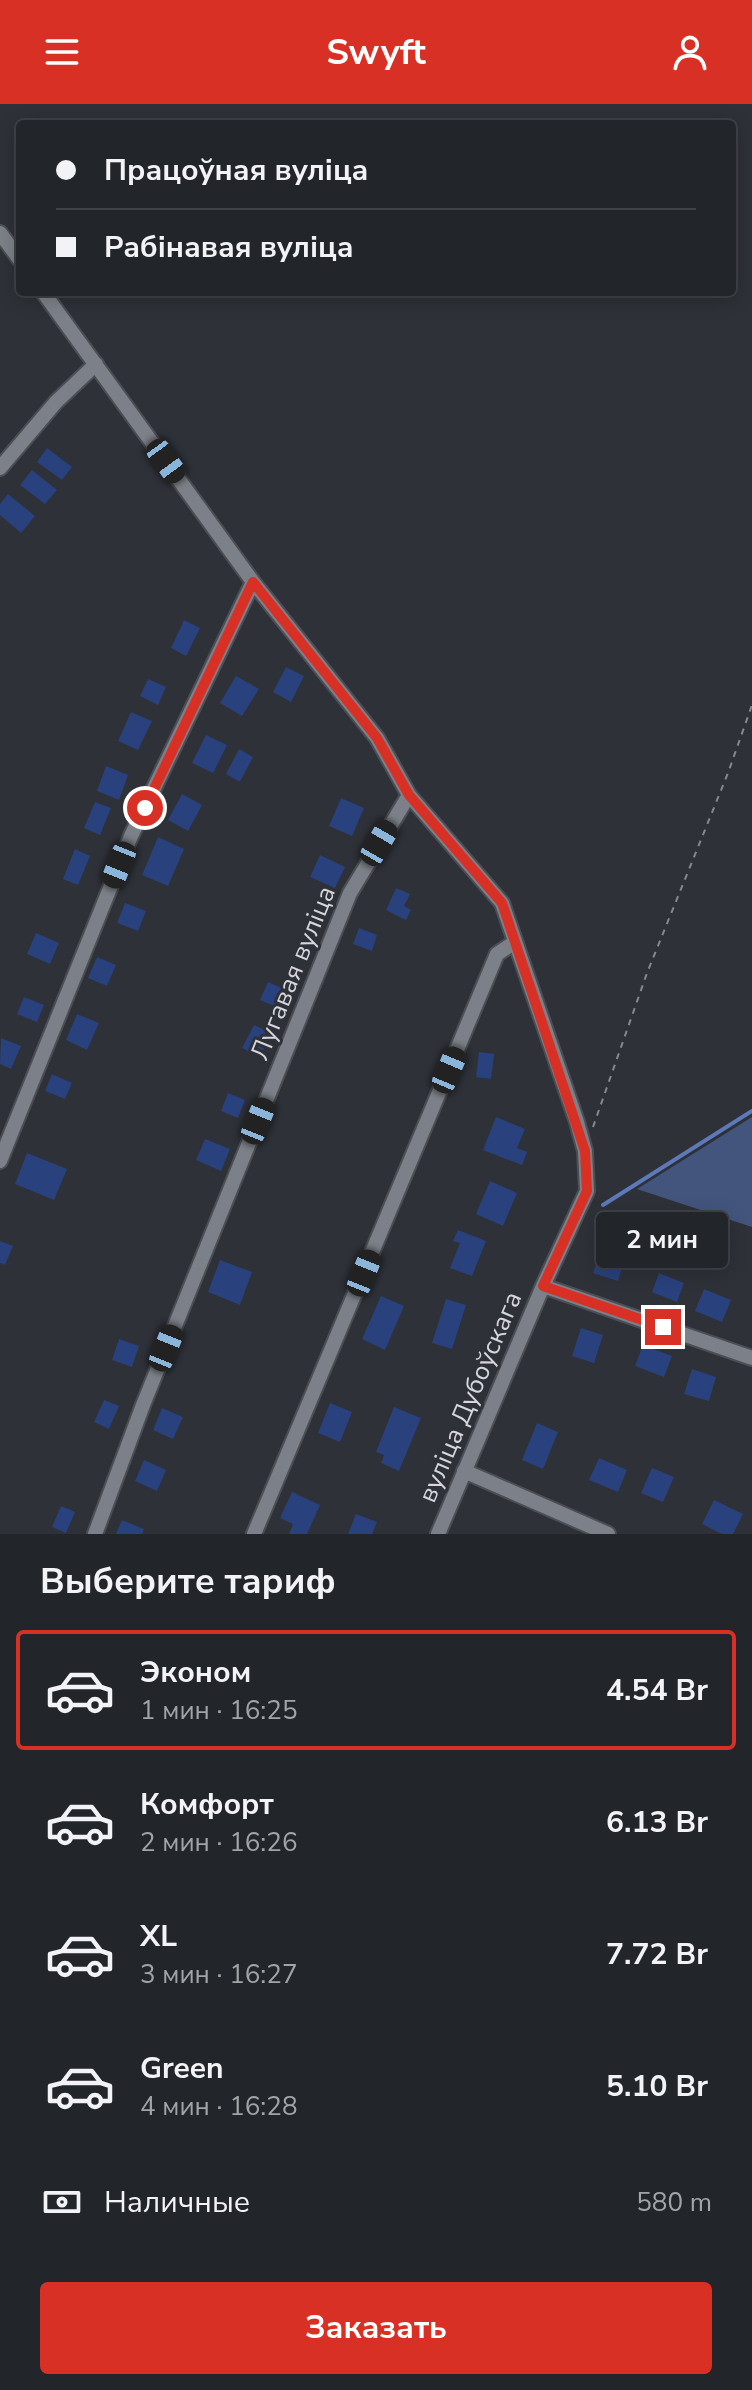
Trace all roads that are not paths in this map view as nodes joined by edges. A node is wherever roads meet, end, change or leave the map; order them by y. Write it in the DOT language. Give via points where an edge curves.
graph roads {
  1 [pos="0,233"];
  2 [pos="16,255"];
  3 [pos="46,296"];
  4 [pos="96,364"];
  5 [pos="0,468"];
  6 [pos="253,582"];
  7 [pos="409,795"];
  8 [pos="515,942"];
  9 [pos="0,1161"];
  10 [pos="543,1286"];
  11 [pos="752,1358"];
  12 [pos="464,1471"];
  13 [pos="95,1534"];
  14 [pos="254,1534"];
  15 [pos="438,1534"];
  16 [pos="608,1534"];
  1 -- 2 [label="street"];
  3 -- 4 [label="street, вуліца Дубоўскага"];
  4 -- 5 [label="street"];
  4 -- 6 [label="street, вуліца Дубоўскага"];
  6 -- 7 [label="street, вуліца Дубоўскага" via="377,738"];
  6 -- 9 [label="street" via="131,836"];
  7 -- 8 [label="street, вуліца Дубоўскага" via="502,903"];
  7 -- 13 [label="street, Лугавая вуліца" via="350,893"];
  8 -- 10 [label="street, вуліца Дубоўскага" via="585,1151 587,1191"];
  8 -- 14 [label="street" via="497,954"];
  10 -- 11 [label="street"];
  10 -- 12 [label="street, вуліца Дубоўскага"];
  12 -- 15 [label="street, вуліца Дубоўскага"];
  12 -- 16 [label="street"];
}
